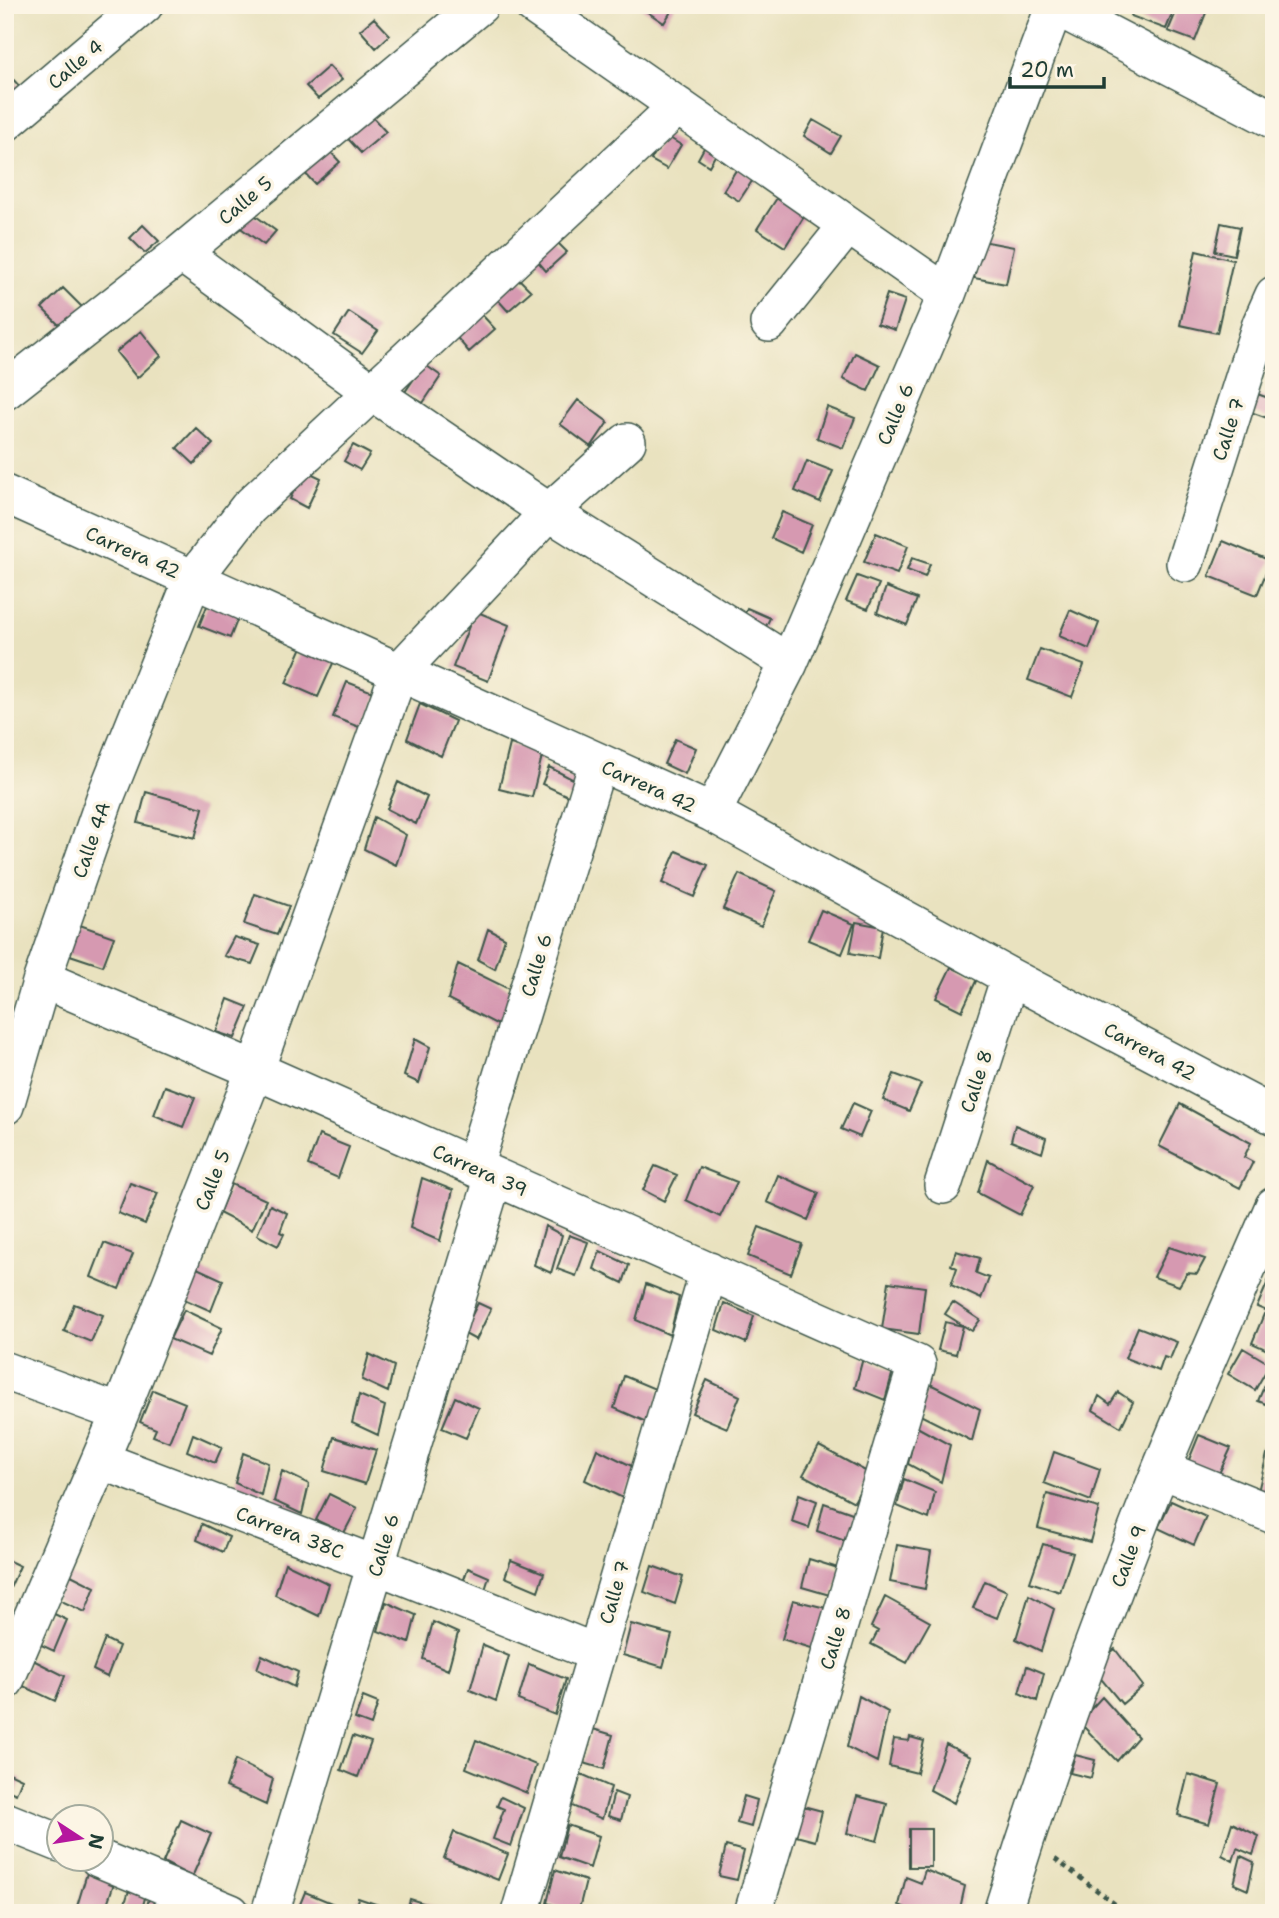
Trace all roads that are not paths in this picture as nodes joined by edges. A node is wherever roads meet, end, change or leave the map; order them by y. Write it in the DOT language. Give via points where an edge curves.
graph roads {
  1 [pos="144,5"];
  2 [pos="480,5"];
  3 [pos="533,5"];
  4 [pos="1055,6"];
  5 [pos="678,106"];
  6 [pos="1274,120"];
  7 [pos="5,123"];
  8 [pos="848,225"];
  9 [pos="181,253"];
  10 [pos="947,294"];
  11 [pos="1274,295"];
  12 [pos="769,323"];
  13 [pos="5,390"];
  14 [pos="372,392"];
  15 [pos="627,442"];
  16 [pos="5,494"];
  17 [pos="549,512"];
  18 [pos="1185,564"];
  19 [pos="193,579"];
  20 [pos="789,663"];
  21 [pos="399,672"];
  22 [pos="598,763"];
  23 [pos="712,813"];
  24 [pos="1010,977"];
  25 [pos="42,979"];
  26 [pos="255,1070"];
  27 [pos="5,1106"];
  28 [pos="1274,1116"];
  29 [pos="484,1172"];
  30 [pos="943,1185"];
  31 [pos="1274,1206"];
  32 [pos="709,1271"];
  33 [pos="917,1364"];
  34 [pos="5,1371"];
  35 [pos="120,1413"];
  36 [pos="100,1460"];
  37 [pos="1161,1469"];
  38 [pos="1274,1515"];
  39 [pos="376,1565"];
  40 [pos="597,1653"];
  41 [pos="5,1681"];
  42 [pos="5,1821"];
  43 [pos="46,1837"];
  44 [pos="116,1865"];
  45 [pos="231,1913"];
  46 [pos="270,1913"];
  47 [pos="520,1913"];
  48 [pos="753,1913"];
  49 [pos="1002,1913"];
  1 -- 7 [label="street, Calle 4"];
  2 -- 9 [label="street, Calle 5"];
  3 -- 5 [label="street"];
  4 -- 6 [label="street"];
  4 -- 10 [label="street, Calle 6"];
  5 -- 8 [label="street"];
  5 -- 14 [label="street, Calle 4A"];
  8 -- 10 [label="street"];
  8 -- 12 [label="street"];
  9 -- 13 [label="street, Calle 5"];
  9 -- 14 [label="street"];
  10 -- 20 [label="street, Calle 6"];
  11 -- 18 [label="street, Calle 7"];
  14 -- 17 [label="street"];
  14 -- 19 [label="street, Calle 4A" via="248,508"];
  15 -- 17 [label="street"];
  16 -- 19 [label="street, Carrera 42"];
  17 -- 20 [label="street"];
  17 -- 21 [label="street"];
  19 -- 21 [label="street, Carrera 42"];
  19 -- 25 [label="street, Calle 4A" via="105,798"];
  20 -- 23 [label="street, Calle 6"];
  21 -- 22 [label="street, Carrera 42"];
  21 -- 26 [label="street, Calle 5"];
  22 -- 23 [label="street, Carrera 42"];
  22 -- 29 [label="street, Calle 6"];
  23 -- 24 [label="street, Carrera 42"];
  24 -- 28 [label="street, Carrera 42"];
  24 -- 30 [label="street, Calle 8"];
  25 -- 26 [label="street, Carrera 39"];
  25 -- 27 [label="street, Calle 4A"];
  26 -- 29 [label="street, Carrera 39"];
  26 -- 35 [label="street, Calle 5"];
  29 -- 32 [label="street, Carrera 39"];
  29 -- 39 [label="street, Calle 6"];
  31 -- 37 [label="street, Calle 9"];
  32 -- 33 [label="street, Carrera 39"];
  32 -- 40 [label="street, Calle 7"];
  33 -- 48 [label="street, Calle 8"];
  34 -- 35 [label="street"];
  35 -- 36 [label="street, Calle 5"];
  36 -- 39 [label="street, Carrera 38C"];
  36 -- 41 [label="street, Calle 5"];
  37 -- 38 [label="street"];
  37 -- 49 [label="street, Calle 9" via="1091,1652"];
  39 -- 40 [label="street, Carrera 38C"];
  39 -- 46 [label="street, Calle 6"];
  40 -- 47 [label="street, Calle 7"];
  42 -- 43 [label="street"];
  44 -- 45 [label="street"];
}
